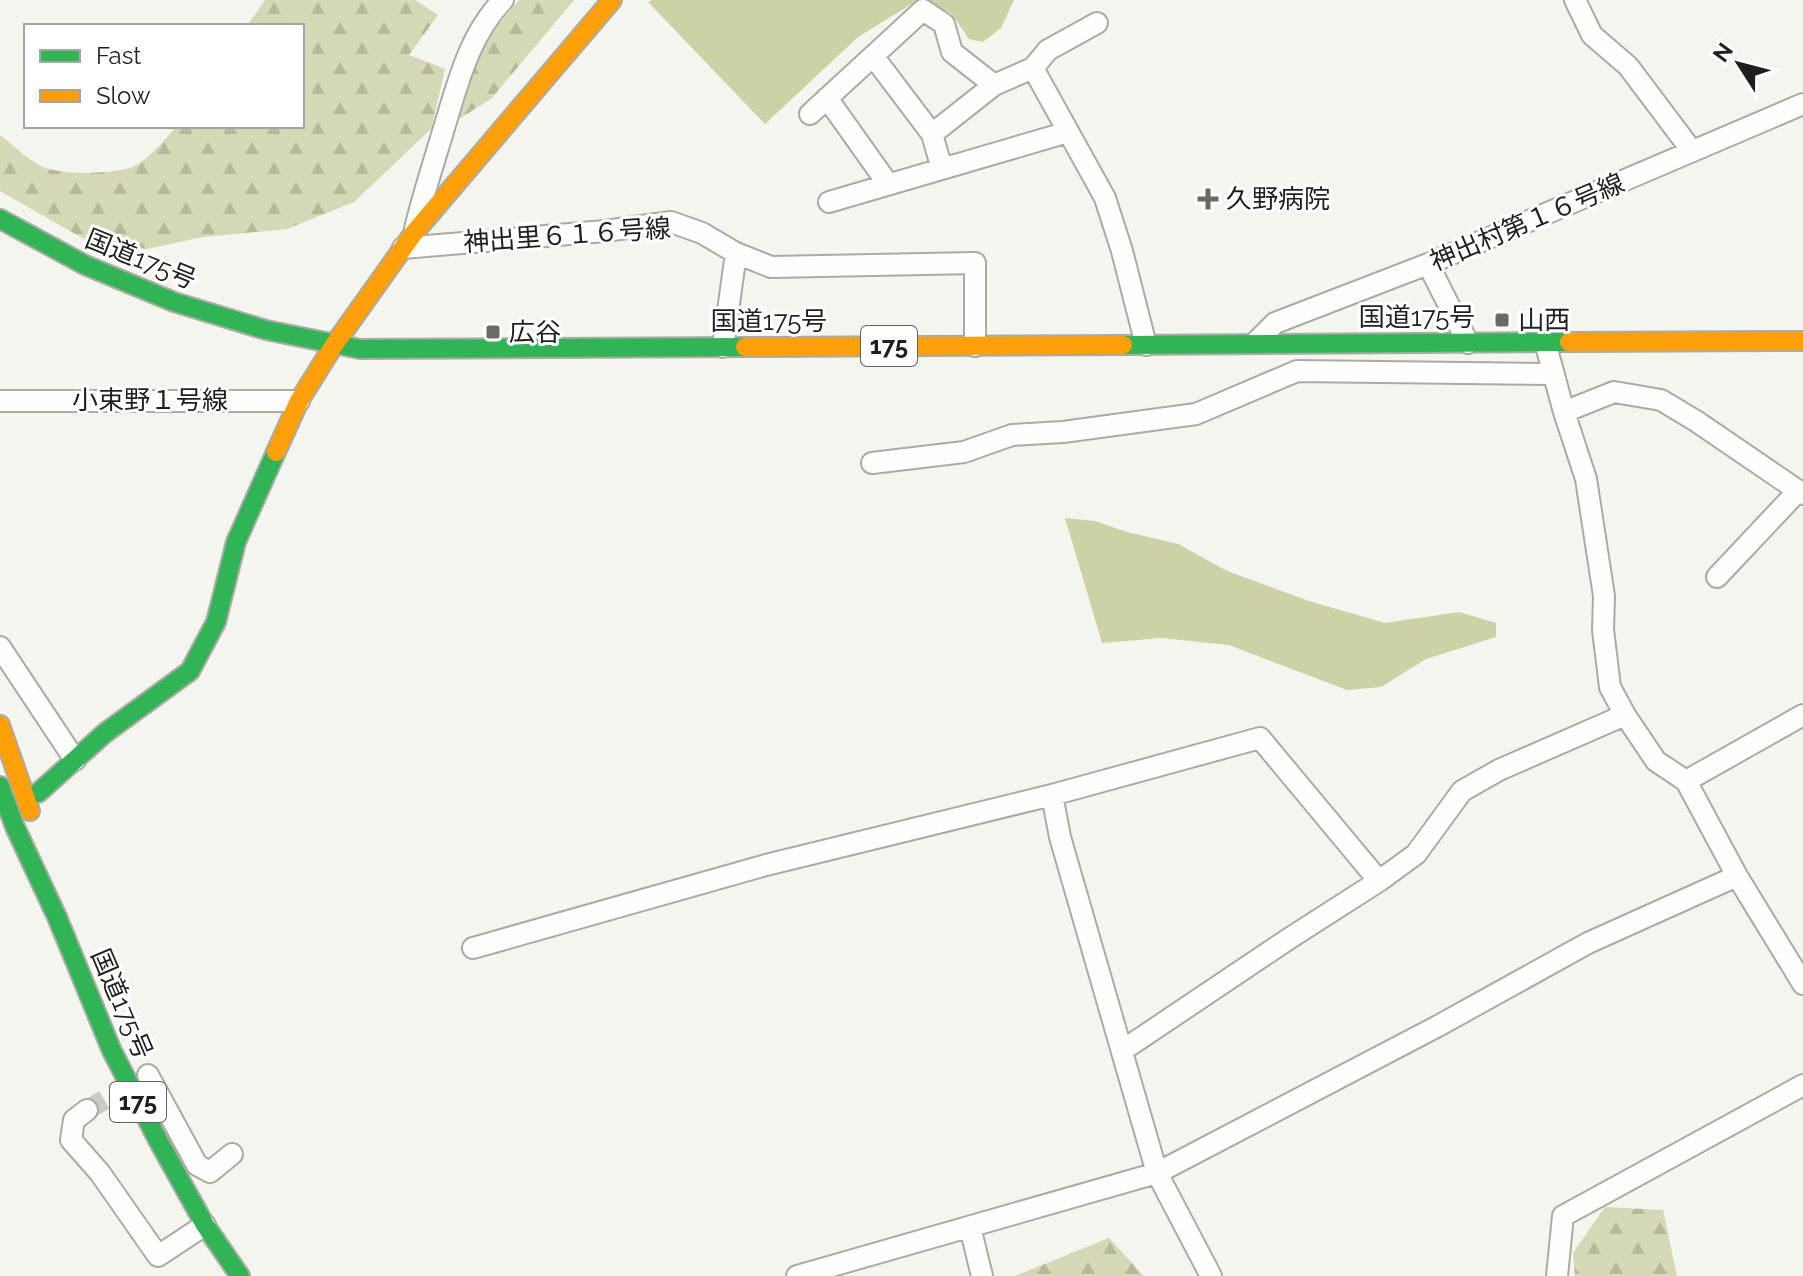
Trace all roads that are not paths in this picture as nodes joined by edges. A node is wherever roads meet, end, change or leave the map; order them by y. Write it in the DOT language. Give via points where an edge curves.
graph roads {
  1 [pos="503,0"];
  2 [pos="612,0"];
  3 [pos="1575,0"];
  4 [pos="1097,23"];
  5 [pos="873,56"];
  6 [pos="1033,68"];
  7 [pos="994,85"];
  8 [pos="827,98"];
  9 [pos="1803,104"];
  10 [pos="810,114"];
  11 [pos="1068,132"];
  12 [pos="932,134"];
  13 [pos="1692,151"];
  14 [pos="942,169"];
  15 [pos="888,184"];
  16 [pos="829,202"];
  17 [pos="0,219"];
  18 [pos="408,241"];
  19 [pos="736,253"];
  20 [pos="1428,264"];
  21 [pos="1803,341"];
  22 [pos="1545,342"];
  23 [pos="1255,343"];
  24 [pos="1468,343"];
  25 [pos="334,345"];
  26 [pos="1146,345"];
  27 [pos="975,346"];
  28 [pos="723,347"];
  29 [pos="1554,374"];
  30 [pos="0,401"];
  31 [pos="299,401"];
  32 [pos="1564,412"];
  33 [pos="872,463"];
  34 [pos="1801,492"];
  35 [pos="1717,577"];
  36 [pos="0,647"];
  37 [pos="1625,715"];
  38 [pos="1803,715"];
  39 [pos="0,725"];
  40 [pos="75,760"];
  41 [pos="1686,781"];
  42 [pos="0,786"];
  43 [pos="38,793"];
  44 [pos="1052,795"];
  45 [pos="1737,876"];
  46 [pos="1379,881"];
  47 [pos="57,917"];
  48 [pos="473,948"];
  49 [pos="1803,984"];
  50 [pos="1123,1050"];
  51 [pos="148,1075"];
  52 [pos="1803,1085"];
  53 [pos="87,1110"];
  54 [pos="232,1154"];
  55 [pos="1157,1173"];
  56 [pos="205,1225"];
  57 [pos="970,1227"];
  58 [pos="240,1276"];
  59 [pos="797,1276"];
  60 [pos="982,1276"];
  61 [pos="1211,1276"];
  62 [pos="1557,1276"];
  1 -- 18 [label="street" via="467,54"];
  2 -- 18 [label="main road"];
  3 -- 13 [label="street" via="1592,35 1628,66"];
  4 -- 6 [label="street" via="1048,50"];
  5 -- 7 [label="street" via="923,10 944,24 952,52"];
  5 -- 8 [label="street"];
  5 -- 12 [label="street"];
  6 -- 7 [label="street"];
  6 -- 11 [label="street"];
  7 -- 12 [label="street"];
  8 -- 10 [label="street"];
  8 -- 15 [label="street"];
  9 -- 13 [label="street, 神出村第１６号線"];
  11 -- 14 [label="street"];
  11 -- 26 [label="street" via="1105,198"];
  12 -- 14 [label="street"];
  13 -- 20 [label="street, 神出村第１６号線"];
  14 -- 15 [label="street"];
  15 -- 16 [label="street"];
  17 -- 25 [label="main road, 国道175号 / 175" via="146,293 246,326"];
  18 -- 19 [label="street, 神出里６１６号線" via="605,231 671,222"];
  18 -- 25 [label="main road"];
  19 -- 27 [label="street, 神出里６１６号線" via="771,267 975,263"];
  19 -- 28 [label="street"];
  20 -- 23 [label="street, 神出村第１６号線" via="1275,323"];
  20 -- 24 [label="street"];
  21 -- 22 [label="main road, 国道175号 / 175"];
  22 -- 24 [label="main road, 国道175号 / 175"];
  22 -- 29 [label="street"];
  23 -- 24 [label="main road, 国道175号 / 175"];
  23 -- 26 [label="main road, 国道175号 / 175"];
  25 -- 28 [label="main road, 国道175号 / 175" via="417,350"];
  25 -- 31 [label="main road"];
  26 -- 27 [label="main road, 国道175号 / 175"];
  27 -- 28 [label="main road, 国道175号 / 175"];
  29 -- 32 [label="street"];
  29 -- 33 [label="street" via="1297,371 1196,414 1012,435 964,452"];
  30 -- 31 [label="street, 小束野１号線"];
  31 -- 40 [label="main road" via="236,542 216,622 190,671"];
  32 -- 34 [label="street" via="1614,392 1661,400"];
  32 -- 37 [label="street" via="1586,479 1604,596 1610,687"];
  34 -- 35 [label="street"];
  36 -- 40 [label="street"];
  37 -- 41 [label="street" via="1656,761"];
  37 -- 46 [label="street" via="1462,791 1416,854"];
  38 -- 41 [label="street"];
  39 -- 47 [label="main road, 国道175号 / 175" via="35,824"];
  40 -- 43 [label="main road"];
  41 -- 45 [label="street"];
  42 -- 47 [label="main road, 国道175号 / 175"];
  44 -- 46 [label="street" via="1260,738"];
  44 -- 48 [label="street" via="766,865"];
  44 -- 50 [label="street"];
  45 -- 49 [label="street"];
  45 -- 55 [label="street" via="1588,943"];
  46 -- 50 [label="street"];
  47 -- 56 [label="main road, 国道175号 / 175" via="112,1051"];
  50 -- 55 [label="street"];
  51 -- 54 [label="street" via="197,1165 210,1172"];
  52 -- 62 [label="street" via="1563,1216"];
  53 -- 56 [label="street" via="74,1120 71,1140 158,1256"];
  55 -- 57 [label="street"];
  55 -- 61 [label="street"];
  56 -- 58 [label="main road, 国道175号 / 175"];
  57 -- 59 [label="street"];
  57 -- 60 [label="street"];
}
